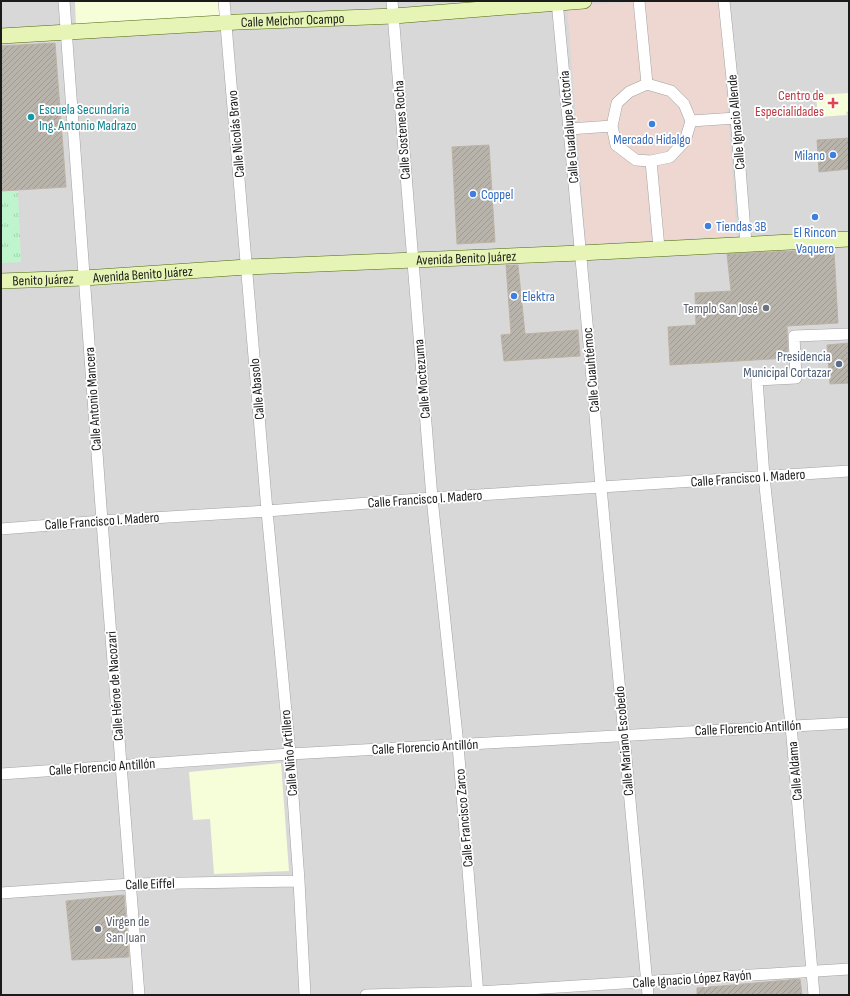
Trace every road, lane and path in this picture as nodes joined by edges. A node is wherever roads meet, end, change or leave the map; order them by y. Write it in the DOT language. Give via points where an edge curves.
graph roads {
  1 [pos="64,1"];
  2 [pos="224,1"];
  3 [pos="392,1"];
  4 [pos="584,1"];
  5 [pos="639,1"];
  6 [pos="724,1"];
  7 [pos="557,3"];
  8 [pos="394,16"];
  9 [pos="227,22"];
  10 [pos="66,33"];
  11 [pos="1,36"];
  12 [pos="647,84"];
  13 [pos="736,118"];
  14 [pos="690,121"];
  15 [pos="612,126"];
  16 [pos="569,128"];
  17 [pos="651,162"];
  18 [pos="849,239"];
  19 [pos="746,244"];
  20 [pos="659,248"];
  21 [pos="580,253"];
  22 [pos="412,260"];
  23 [pos="247,267"];
  24 [pos="84,278"];
  25 [pos="1,281"];
  26 [pos="849,334"];
  27 [pos="849,471"];
  28 [pos="764,477"];
  29 [pos="601,487"];
  30 [pos="432,498"];
  31 [pos="267,511"];
  32 [pos="102,521"];
  33 [pos="1,529"];
  34 [pos="849,723"];
  35 [pos="791,725"];
  36 [pos="624,735"];
  37 [pos="458,745"];
  38 [pos="290,754"];
  39 [pos="121,765"];
  40 [pos="1,774"];
  41 [pos="300,881"];
  42 [pos="131,884"];
  43 [pos="1,893"];
  44 [pos="849,969"];
  45 [pos="812,970"];
  46 [pos="646,982"];
  47 [pos="564,990"];
  48 [pos="478,993"];
  49 [pos="139,995"];
  50 [pos="305,995"];
  51 [pos="366,995"];
  52 [pos="648,995"];
  53 [pos="814,995"];
  1 -- 10 [label="street, Calle Antonio Mancera"];
  2 -- 9 [label="street, Calle Nicolás Bravo"];
  3 -- 8 [label="street, Calle Sostenes Rocha"];
  4 -- 7 [label="street, Calle Melchor Ocampo"];
  5 -- 12 [label="street"];
  6 -- 13 [label="street, Calle Ignacio Allende"];
  7 -- 8 [label="street, Calle Melchor Ocampo"];
  7 -- 16 [label="street, Calle Guadalupe Victoria"];
  8 -- 9 [label="street, Calle Melchor Ocampo"];
  8 -- 22 [label="street, Calle Sostenes Rocha"];
  9 -- 10 [label="street, Calle Melchor Ocampo"];
  9 -- 23 [label="street, Calle Nicolás Bravo"];
  10 -- 11 [label="street, Calle Melchor Ocampo"];
  10 -- 24 [label="street, Calle Antonio Mancera"];
  12 -- 14 [label="street" via="671,91 684,104"];
  12 -- 15 [label="street" via="629,92 617,103"];
  13 -- 14 [label="street"];
  13 -- 19 [label="street, Calle Ignacio Allende"];
  14 -- 17 [label="street" via="684,141 670,157"];
  15 -- 16 [label="street"];
  15 -- 17 [label="street" via="616,145 636,160"];
  16 -- 21 [label="street, Calle Guadalupe Victoria"];
  17 -- 20 [label="street"];
  18 -- 19 [label="street, Avenida Benito Juárez"];
  19 -- 20 [label="street, Avenida Benito Juárez"];
  20 -- 21 [label="street, Avenida Benito Juárez"];
  21 -- 22 [label="street, Avenida Benito Juárez"];
  21 -- 29 [label="street, Calle Cuauhtémoc"];
  22 -- 23 [label="street, Avenida Benito Juárez"];
  22 -- 30 [label="street, Calle Moctezuma"];
  23 -- 24 [label="street, Avenida Benito Juárez"];
  23 -- 31 [label="street, Calle Abasolo"];
  24 -- 25 [label="street, Benito Juárez"];
  24 -- 32 [label="street, Calle Antonio Mancera"];
  26 -- 28 [label="street, Calle Aldama" via="794,336 796,378 757,380"];
  27 -- 28 [label="street, Calle Francisco I. Madero"];
  28 -- 29 [label="street, Calle Francisco I. Madero"];
  28 -- 35 [label="street, Calle Aldama"];
  29 -- 30 [label="street, Calle Francisco I. Madero"];
  29 -- 36 [label="street, Calle Mariano Escobedo"];
  30 -- 31 [label="street, Calle Francisco I. Madero"];
  30 -- 37 [label="street, Calle Francisco Zarco"];
  31 -- 32 [label="street, Calle Francisco I. Madero"];
  31 -- 38 [label="street, Calle Niño Artillero"];
  32 -- 33 [label="street, Calle Francisco I. Madero"];
  32 -- 39 [label="street, Calle Héroe de Nacozari"];
  34 -- 35 [label="street, Calle Florencio Antillón"];
  35 -- 36 [label="street, Calle Florencio Antillón"];
  35 -- 45 [label="street, Calle Aldama"];
  36 -- 37 [label="street, Calle Florencio Antillón"];
  36 -- 46 [label="street, Calle Mariano Escobedo"];
  37 -- 38 [label="street, Calle Florencio Antillón"];
  37 -- 48 [label="street, Calle Francisco Zarco"];
  38 -- 39 [label="street, Calle Florencio Antillón"];
  38 -- 41 [label="street, Calle Niño Artillero"];
  39 -- 40 [label="street, Calle Florencio Antillón"];
  39 -- 42 [label="street, Calle Héroe de Nacozari"];
  41 -- 42 [label="street, Calle Eiffel"];
  41 -- 50 [label="street, Calle Niño Artillero"];
  42 -- 43 [label="street, Calle Eiffel"];
  42 -- 49 [label="street, Calle Héroe de Nacozari"];
  44 -- 45 [label="street, Calle Ignacio López Rayón"];
  45 -- 46 [label="street, Calle Ignacio López Rayón"];
  45 -- 53 [label="street, Calle Aldama"];
  46 -- 47 [label="street, Calle Ignacio López Rayón"];
  46 -- 52 [label="street, Calle Mariano Escobedo"];
  47 -- 48 [label="street, Calle Ignacio López Rayón"];
  48 -- 51 [label="street, Calle Ignacio López Rayón"];
}
